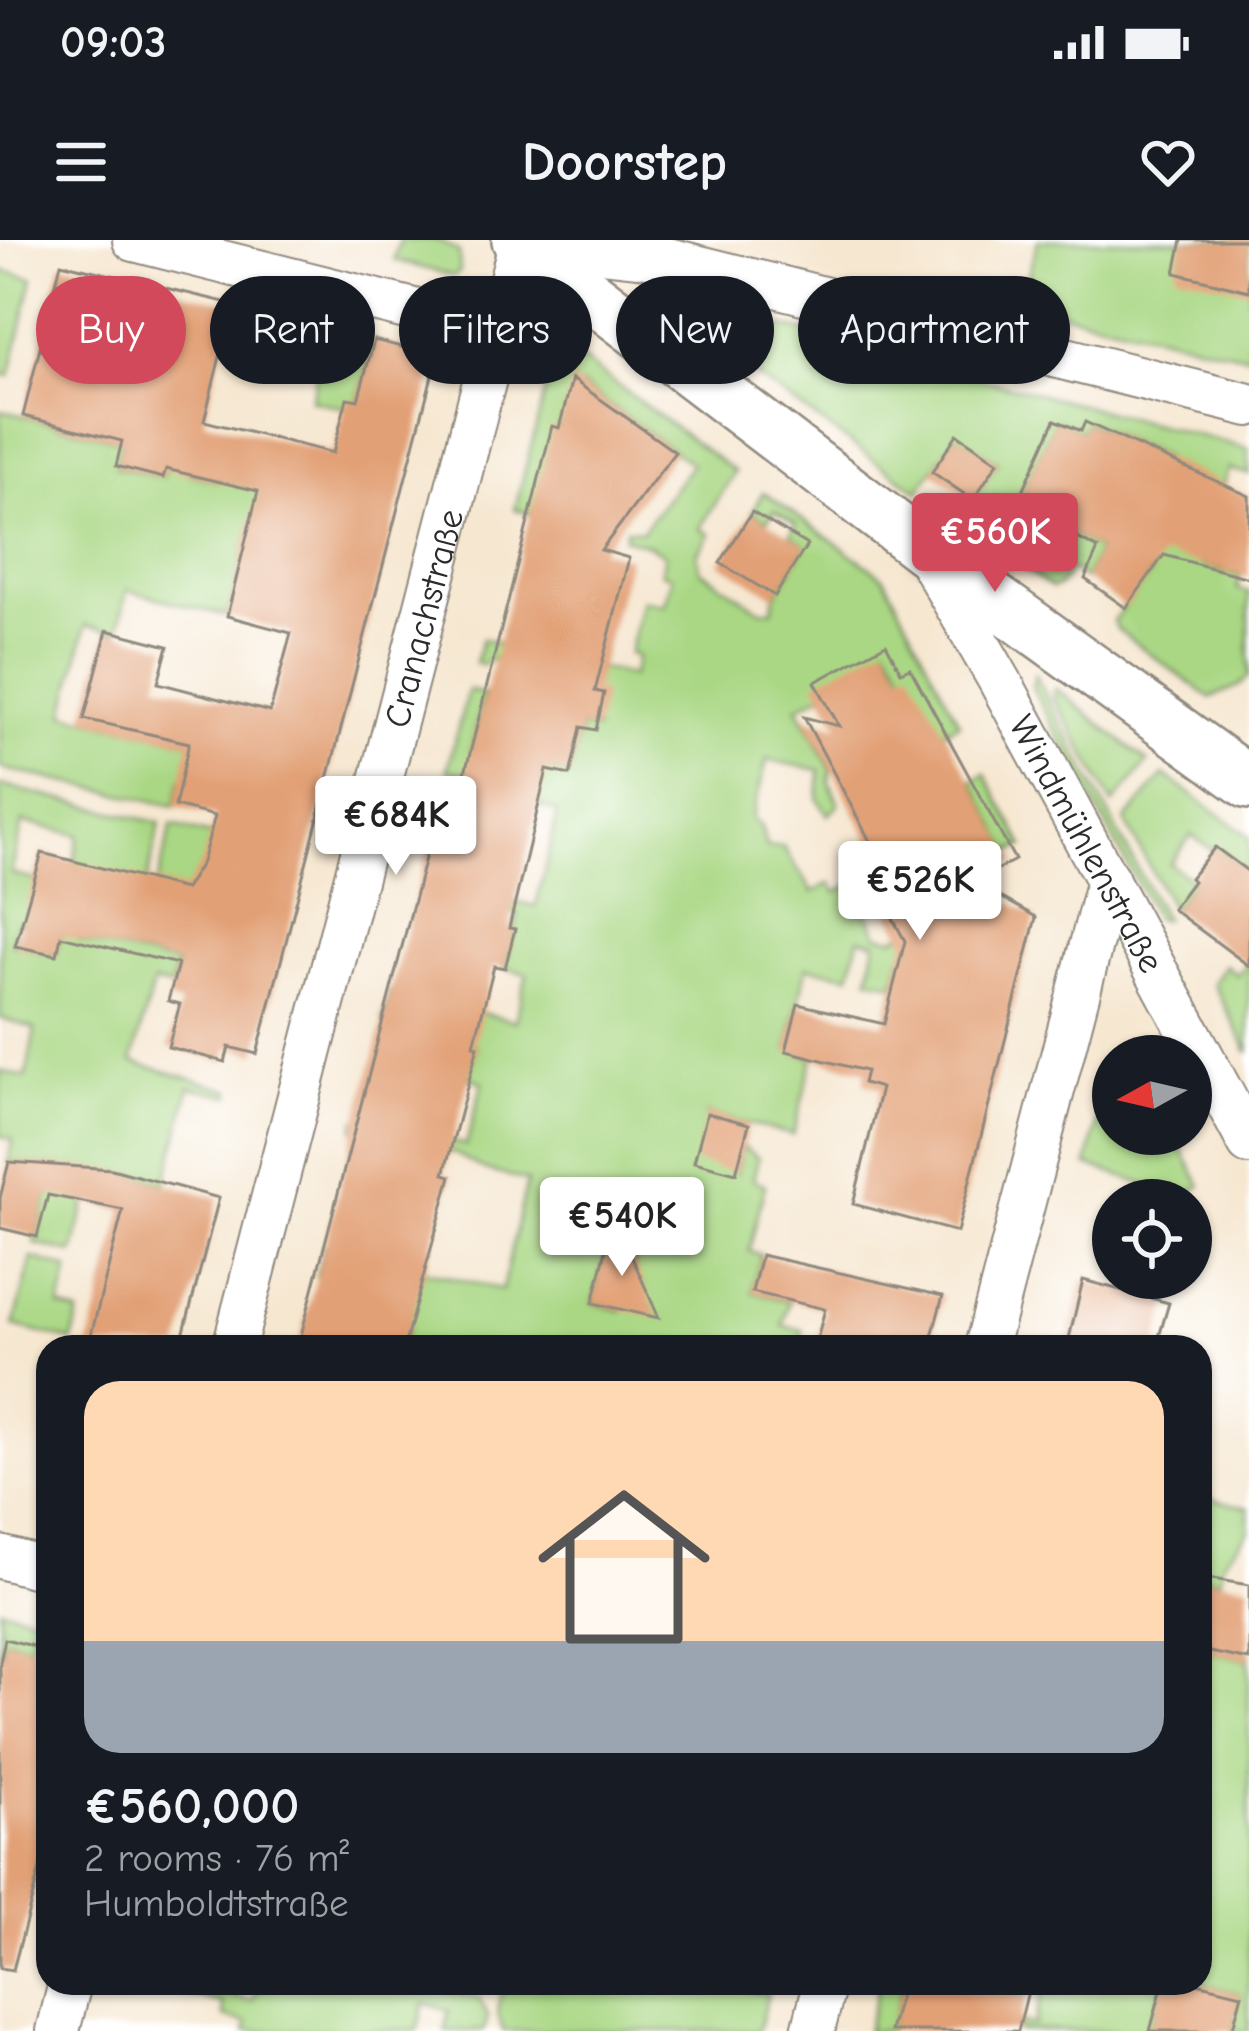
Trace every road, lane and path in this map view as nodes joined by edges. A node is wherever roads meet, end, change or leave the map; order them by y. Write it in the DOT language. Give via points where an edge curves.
graph roads {
  1 [pos="134,240"];
  2 [pos="520,240"];
  3 [pos="511,276"];
  4 [pos="399,306"];
  5 [pos="484,384"];
  6 [pos="1249,405"];
  7 [pos="923,548"];
  8 [pos="1249,783"];
  9 [pos="1108,880"];
  10 [pos="1249,1143"];
  11 [pos="237,1335"];
  12 [pos="989,1335"];
  13 [pos="0,1557"];
  14 [pos="36,1567"];
  15 [pos="67,1995"];
  16 [pos="822,1995"];
  17 [pos="58,2031"];
  18 [pos="813,2031"];
  1 -- 4 [label="street"];
  2 -- 3 [label="street, Cranachstraße"];
  2 -- 6 [label="street" via="664,258"];
  2 -- 7 [label="street"];
  5 -- 11 [label="street, Cranachstraße"];
  7 -- 8 [label="street"];
  7 -- 9 [label="street, Windmühlenstraße"];
  9 -- 10 [label="street, Windmühlenstraße"];
  9 -- 12 [label="street"];
  13 -- 14 [label="street"];
  15 -- 17 [label="street"];
  16 -- 18 [label="street"];
}
